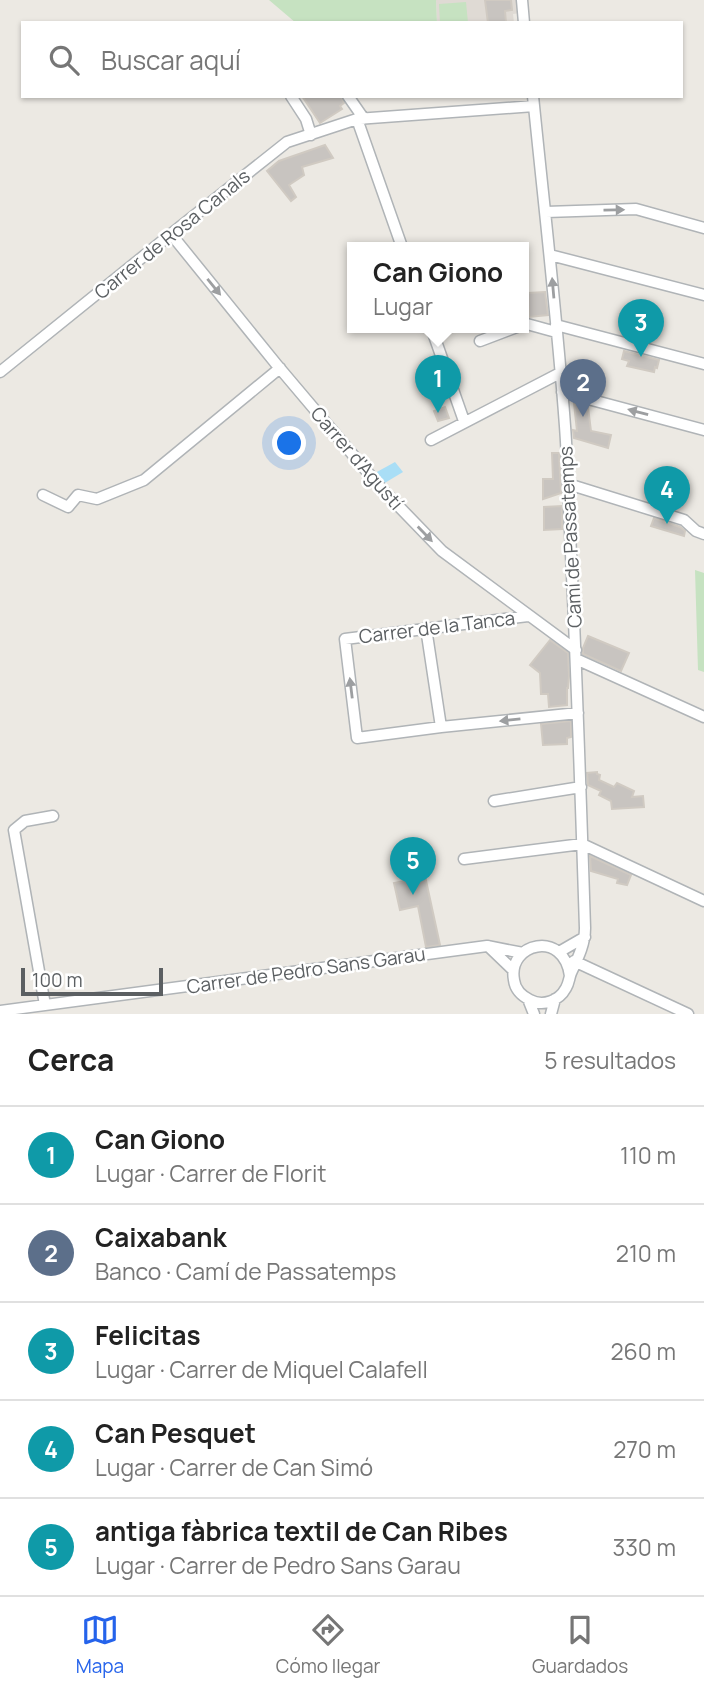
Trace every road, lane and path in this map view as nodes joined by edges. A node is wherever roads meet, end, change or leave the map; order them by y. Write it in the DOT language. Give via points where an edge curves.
graph roads {
  1 [pos="522,0"];
  2 [pos="524,21"];
  3 [pos="292,98"];
  4 [pos="349,98"];
  5 [pos="533,101"];
  6 [pos="360,119"];
  7 [pos="311,135"];
  8 [pos="546,212"];
  9 [pos="704,228"];
  10 [pos="171,233"];
  11 [pos="400,242"];
  12 [pos="550,255"];
  13 [pos="704,295"];
  14 [pos="529,324"];
  15 [pos="556,328"];
  16 [pos="432,333"];
  17 [pos="501,333"];
  18 [pos="480,341"];
  19 [pos="704,364"];
  20 [pos="280,368"];
  21 [pos="0,372"];
  22 [pos="560,373"];
  23 [pos="562,392"];
  24 [pos="464,422"];
  25 [pos="704,430"];
  26 [pos="431,440"];
  27 [pos="568,484"];
  28 [pos="43,495"];
  29 [pos="704,534"];
  30 [pos="528,616"];
  31 [pos="426,628"];
  32 [pos="576,655"];
  33 [pos="578,713"];
  34 [pos="704,717"];
  35 [pos="441,727"];
  36 [pos="581,787"];
  37 [pos="494,801"];
  38 [pos="53,816"];
  39 [pos="582,844"];
  40 [pos="464,859"];
  41 [pos="704,901"];
  42 [pos="585,937"];
  43 [pos="487,946"];
  44 [pos="523,953"];
  45 [pos="561,954"];
  46 [pos="577,962"];
  47 [pos="513,970"];
  48 [pos="570,976"];
  49 [pos="527,999"];
  50 [pos="555,999"];
  51 [pos="44,1005"];
  52 [pos="0,1011"];
  53 [pos="534,1014"];
  54 [pos="551,1014"];
  55 [pos="688,1014"];
  1 -- 2 [label="street"];
  3 -- 7 [label="street"];
  4 -- 6 [label="street"];
  5 -- 6 [label="street, Carrer de Rosa Canals"];
  5 -- 8 [label="street, Camí de Passatemps"];
  6 -- 7 [label="street, Carrer de Rosa Canals"];
  6 -- 11 [label="street"];
  7 -- 10 [label="street, Carrer de Rosa Canals" via="287,142"];
  8 -- 9 [label="street, one-way" via="636,209"];
  8 -- 12 [label="street, Camí de Passatemps"];
  10 -- 20 [label="street, Carrer d'Agustí, one-way"];
  10 -- 21 [label="street, Carrer de Rosa Canals"];
  12 -- 13 [label="street"];
  15 -- 12 [label="street, Camí de Passatemps, one-way"];
  14 -- 15 [label="street"];
  15 -- 19 [label="street"];
  15 -- 22 [label="street, Camí de Passatemps"];
  16 -- 24 [label="street"];
  17 -- 18 [label="street"];
  20 -- 28 [label="street" via="144,480 97,499 78,495 68,507"];
  20 -- 30 [label="street, Carrer d'Agustí, one-way" via="381,488 442,551"];
  22 -- 23 [label="street, Camí de Passatemps"];
  22 -- 24 [label="street"];
  25 -- 23 [label="street, one-way"];
  23 -- 27 [label="street, Camí de Passatemps"];
  24 -- 26 [label="street"];
  27 -- 29 [label="street" via="684,520"];
  27 -- 32 [label="street, Camí de Passatemps"];
  30 -- 31 [label="street, Carrer de la Tanca"];
  30 -- 32 [label="street, Carrer d'Agustí"];
  31 -- 35 [label="street"];
  35 -- 31 [label="street, Carrer de la Tanca, one-way" via="357,738 345,639"];
  32 -- 33 [label="street, Camí de Passatemps"];
  32 -- 34 [label="street, Carrer d'Agustí"];
  33 -- 35 [label="street, one-way"];
  33 -- 36 [label="street, Camí de Passatemps"];
  36 -- 37 [label="street"];
  36 -- 39 [label="street, Camí de Passatemps"];
  38 -- 51 [label="street" via="25,821 14,831"];
  39 -- 40 [label="street"];
  39 -- 41 [label="street"];
  39 -- 42 [label="street, Camí de Passatemps"];
  42 -- 45 [label="street"];
  42 -- 46 [label="street, Camí de Passatemps"];
  43 -- 44 [label="street, Carrer de Pedro Sans Garau"];
  43 -- 47 [label="street"];
  43 -- 51 [label="street, Carrer de Pedro Sans Garau"];
  44 -- 45 [label="street" via="541,946"];
  44 -- 47 [label="street"];
  45 -- 46 [label="street"];
  45 -- 48 [label="street"];
  46 -- 48 [label="street, Camí de Passatemps"];
  46 -- 55 [label="street"];
  47 -- 49 [label="street" via="516,987"];
  48 -- 50 [label="street"];
  49 -- 50 [label="street" via="541,1003"];
  49 -- 53 [label="street"];
  50 -- 54 [label="street"];
  51 -- 52 [label="street, Carrer de Pedro Sans Garau"];
}
